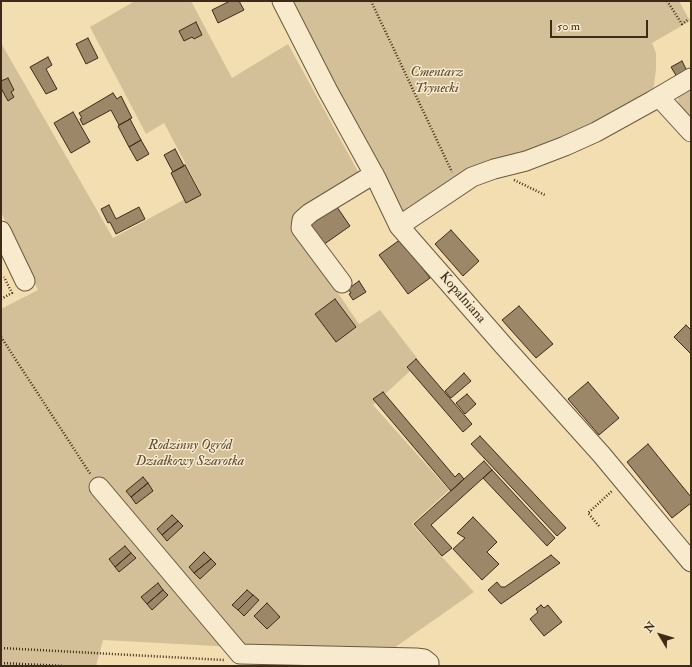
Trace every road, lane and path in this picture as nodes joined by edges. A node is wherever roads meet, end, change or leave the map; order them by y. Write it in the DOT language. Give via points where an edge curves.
graph roads {
  1 [pos="282,1"];
  2 [pos="371,1"];
  3 [pos="667,1"];
  4 [pos="689,19"];
  5 [pos="691,78"];
  6 [pos="659,97"];
  7 [pos="691,132"];
  8 [pos="374,174"];
  9 [pos="508,177"];
  10 [pos="458,186"];
  11 [pos="544,195"];
  12 [pos="399,226"];
  13 [pos="1,231"];
  14 [pos="1,271"];
  15 [pos="25,281"];
  16 [pos="342,283"];
  17 [pos="1,298"];
  18 [pos="1,337"];
  19 [pos="99,487"];
  20 [pos="617,487"];
  21 [pos="600,526"];
  22 [pos="691,562"];
  23 [pos="1,648"];
  24 [pos="226,660"];
  25 [pos="1,663"];
  26 [pos="64,666"];
  27 [pos="429,666"];
  1 -- 8 [label="street, Kopalniana"];
  2 -- 10 [label="path"];
  3 -- 4 [label="path" via="682,24"];
  5 -- 6 [label="street"];
  6 -- 7 [label="street"];
  6 -- 10 [label="street" via="565,146 472,177"];
  8 -- 12 [label="street, Kopalniana"];
  8 -- 16 [label="street" via="302,220 301,228"];
  9 -- 11 [label="path"];
  10 -- 12 [label="street"];
  12 -- 22 [label="street, Kopalniana" via="602,454"];
  13 -- 15 [label="street"];
  14 -- 17 [label="path" via="12,293"];
  18 -- 19 [label="path"];
  19 -- 27 [label="street" via="240,654 416,658 424,659"];
  20 -- 21 [label="path" via="588,513"];
  23 -- 24 [label="path"];
  25 -- 26 [label="path"];
}
